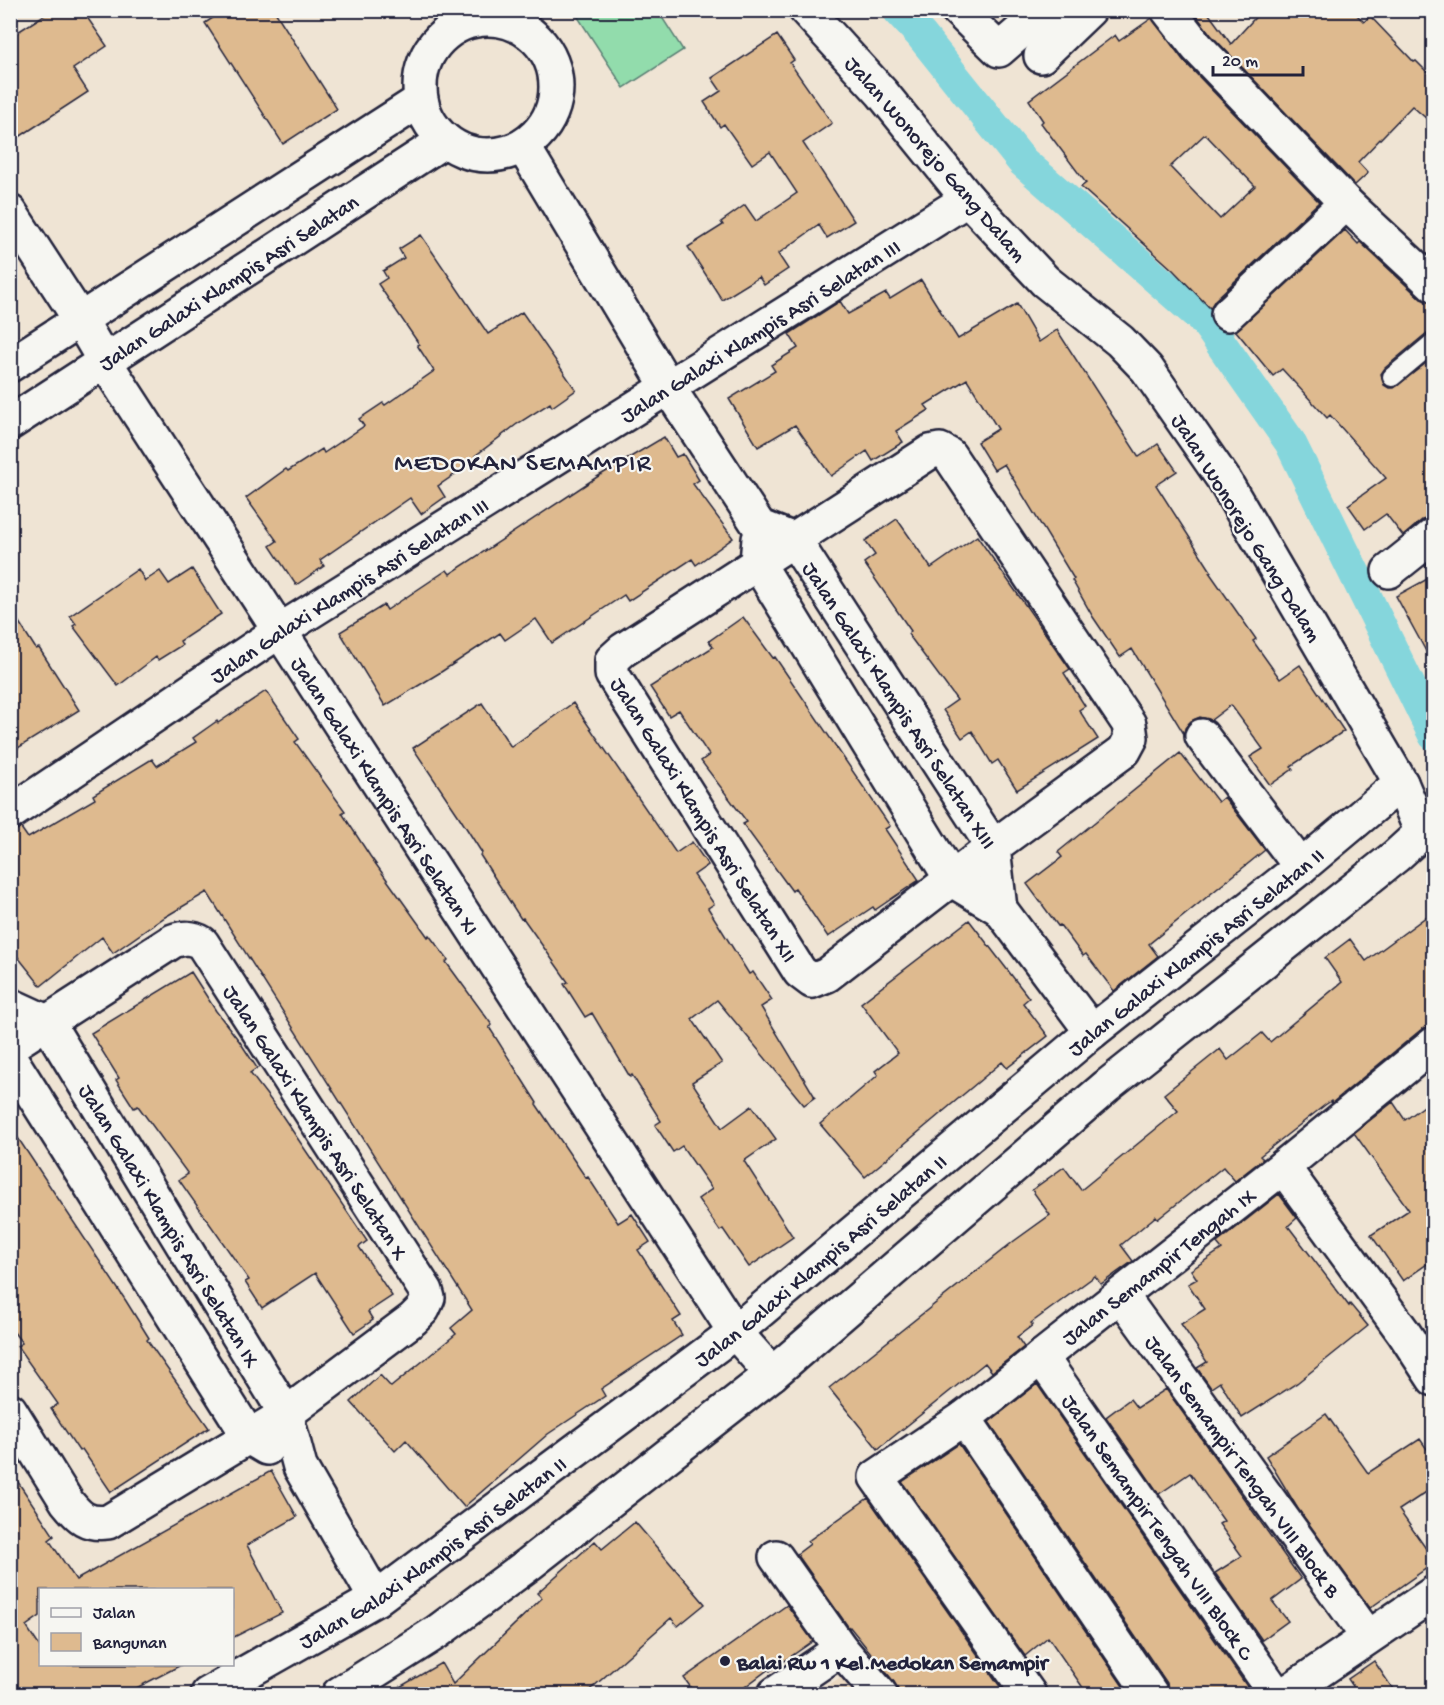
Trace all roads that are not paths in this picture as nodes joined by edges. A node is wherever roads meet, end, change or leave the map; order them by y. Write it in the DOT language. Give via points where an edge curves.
graph roads {
  1 [pos="806,10"];
  2 [pos="958,10"];
  3 [pos="1045,10"];
  4 [pos="1089,10"];
  5 [pos="1168,10"];
  6 [pos="446,19"];
  7 [pos="1041,56"];
  8 [pos="421,100"];
  9 [pos="445,140"];
  10 [pos="523,146"];
  11 [pos="968,199"];
  12 [pos="1346,202"];
  13 [pos="10,212"];
  14 [pos="1434,285"];
  15 [pos="1228,314"];
  16 [pos="81,321"];
  17 [pos="1434,342"];
  18 [pos="105,362"];
  19 [pos="10,365"];
  20 [pos="1392,377"];
  21 [pos="668,387"];
  22 [pos="10,423"];
  23 [pos="759,526"];
  24 [pos="1434,536"];
  25 [pos="794,540"];
  26 [pos="757,562"];
  27 [pos="1389,571"];
  28 [pos="281,630"];
  29 [pos="1202,736"];
  30 [pos="1401,783"];
  31 [pos="10,813"];
  32 [pos="993,847"];
  33 [pos="1301,867"];
  34 [pos="952,880"];
  35 [pos="1000,909"];
  36 [pos="10,1005"];
  37 [pos="47,1022"];
  38 [pos="1092,1032"];
  39 [pos="1434,1044"];
  40 [pos="10,1046"];
  41 [pos="10,1059"];
  42 [pos="1283,1167"];
  43 [pos="1120,1295"];
  44 [pos="735,1332"];
  45 [pos="1041,1357"];
  46 [pos="771,1374"];
  47 [pos="1434,1379"];
  48 [pos="10,1410"];
  49 [pos="286,1414"];
  50 [pos="964,1418"];
  51 [pos="250,1438"];
  52 [pos="300,1467"];
  53 [pos="776,1557"];
  54 [pos="1434,1593"];
  55 [pos="376,1599"];
  56 [pos="1368,1637"];
  57 [pos="841,1648"];
  58 [pos="208,1695"];
  59 [pos="339,1695"];
  60 [pos="775,1695"];
  61 [pos="880,1695"];
  62 [pos="1029,1695"];
  63 [pos="1151,1695"];
  64 [pos="1276,1695"];
  65 [pos="1285,1695"];
  1 -- 11 [label="street, Jalan Wonorejo Gang Dalam" via="882,93"];
  2 -- 3 [label="street" via="999,50"];
  4 -- 7 [label="street"];
  5 -- 12 [label="street" via="1197,47"];
  6 -- 8 [label="street" via="426,59 420,79"];
  6 -- 10 [label="street" via="494,19 514,25 532,36 546,52 554,72 556,93 551,114 540,132"];
  8 -- 9 [label="street" via="429,122"];
  8 -- 16 [label="street"];
  9 -- 10 [label="street" via="463,151 484,155"];
  9 -- 18 [label="street, Jalan Galaxi Klampis Asri Selatan"];
  10 -- 21 [label="street"];
  11 -- 21 [label="street, Jalan Galaxi Klampis Asri Selatan III"];
  11 -- 30 [label="street, Jalan Wonorejo Gang Dalam" via="1045,281 1120,341 1147,369 1224,480"];
  12 -- 14 [label="street"];
  12 -- 15 [label="street"];
  13 -- 16 [label="street, Jalan Galaxi Klampis Asri Selatan XI"];
  16 -- 18 [label="street, Jalan Galaxi Klampis Asri Selatan XI"];
  16 -- 19 [label="street"];
  17 -- 20 [label="lane"];
  18 -- 22 [label="street, Jalan Galaxi Klampis Asri Selatan"];
  18 -- 28 [label="street, Jalan Galaxi Klampis Asri Selatan XI"];
  21 -- 23 [label="street"];
  21 -- 28 [label="street, Jalan Galaxi Klampis Asri Selatan III"];
  23 -- 25 [label="street, Jalan Galaxi Klampis Asri Selatan XIII"];
  23 -- 26 [label="street"];
  24 -- 27 [label="street"];
  25 -- 26 [label="street, Jalan Galaxi Klampis Asri Selatan XII"];
  25 -- 32 [label="street, Jalan Galaxi Klampis Asri Selatan XIII"];
  25 -- 32 [label="street, Jalan Galaxi Klampis Asri Selatan XII" via="930,452 940,450 949,455 1129,724 1131,738 1124,752"];
  26 -- 34 [label="street, Jalan Galaxi Klampis Asri Selatan XIII"];
  26 -- 34 [label="street, Jalan Galaxi Klampis Asri Selatan XII" via="623,650 612,660 612,674 800,972 812,981 827,975"];
  28 -- 31 [label="street, Jalan Galaxi Klampis Asri Selatan III"];
  28 -- 44 [label="street, Jalan Galaxi Klampis Asri Selatan XI"];
  29 -- 33 [label="street"];
  30 -- 33 [label="street, Jalan Galaxi Klampis Asri Selatan II"];
  30 -- 46 [label="street, Jalan Wonorejo Gang Dalam" via="1420,828 1417,839 1107,1086"];
  32 -- 34 [label="street"];
  32 -- 35 [label="street, Jalan Galaxi Klampis Asri Selatan XIII"];
  33 -- 38 [label="street, Jalan Galaxi Klampis Asri Selatan II"];
  34 -- 35 [label="street, Jalan Galaxi Klampis Asri Selatan XIII"];
  35 -- 38 [label="street, Jalan Galaxi Klampis Asri Selatan XIII"];
  36 -- 37 [label="street"];
  37 -- 40 [label="street, Jalan Galaxi Klampis Asri Selatan X"];
  37 -- 49 [label="street, Jalan Galaxi Klampis Asri Selatan IX"];
  37 -- 49 [label="street, Jalan Galaxi Klampis Asri Selatan X" via="173,941 190,938 202,944 426,1291 426,1304 413,1319"];
  38 -- 44 [label="street, Jalan Galaxi Klampis Asri Selatan II"];
  39 -- 42 [label="street, Jalan Semampir Tengah IX"];
  41 -- 51 [label="street, Jalan Galaxi Klampis Asri Selatan IX"];
  42 -- 43 [label="street, Jalan Semampir Tengah IX"];
  42 -- 47 [label="street"];
  43 -- 45 [label="street, Jalan Semampir Tengah IX"];
  43 -- 56 [label="street, Jalan Semampir Tengah VIII Block B"];
  44 -- 46 [label="street, Jalan Galaxi Klampis Asri Selatan XI"];
  44 -- 55 [label="street, Jalan Galaxi Klampis Asri Selatan II"];
  45 -- 50 [label="street, Jalan Semampir Tengah IX"];
  45 -- 64 [label="street, Jalan Semampir Tengah VIII Block C"];
  46 -- 59 [label="street" via="529,1564 436,1632"];
  48 -- 51 [label="street, Jalan Galaxi Klampis Asri Selatan X" via="67,1502 87,1522 108,1522"];
  49 -- 51 [label="street, Jalan Galaxi Klampis Asri Selatan X"];
  49 -- 52 [label="street, Jalan Galaxi Klampis Asri Selatan IX"];
  50 -- 62 [label="street, Jalan Semampir Tengah IX" via="876,1478"];
  50 -- 63 [label="street"];
  51 -- 52 [label="street, Jalan Galaxi Klampis Asri Selatan IX"];
  52 -- 55 [label="street, Jalan Galaxi Klampis Asri Selatan IX"];
  53 -- 57 [label="street"];
  54 -- 56 [label="street"];
  55 -- 58 [label="street, Jalan Galaxi Klampis Asri Selatan II"];
  56 -- 65 [label="street"];
  57 -- 60 [label="street"];
  57 -- 61 [label="street"];
}
